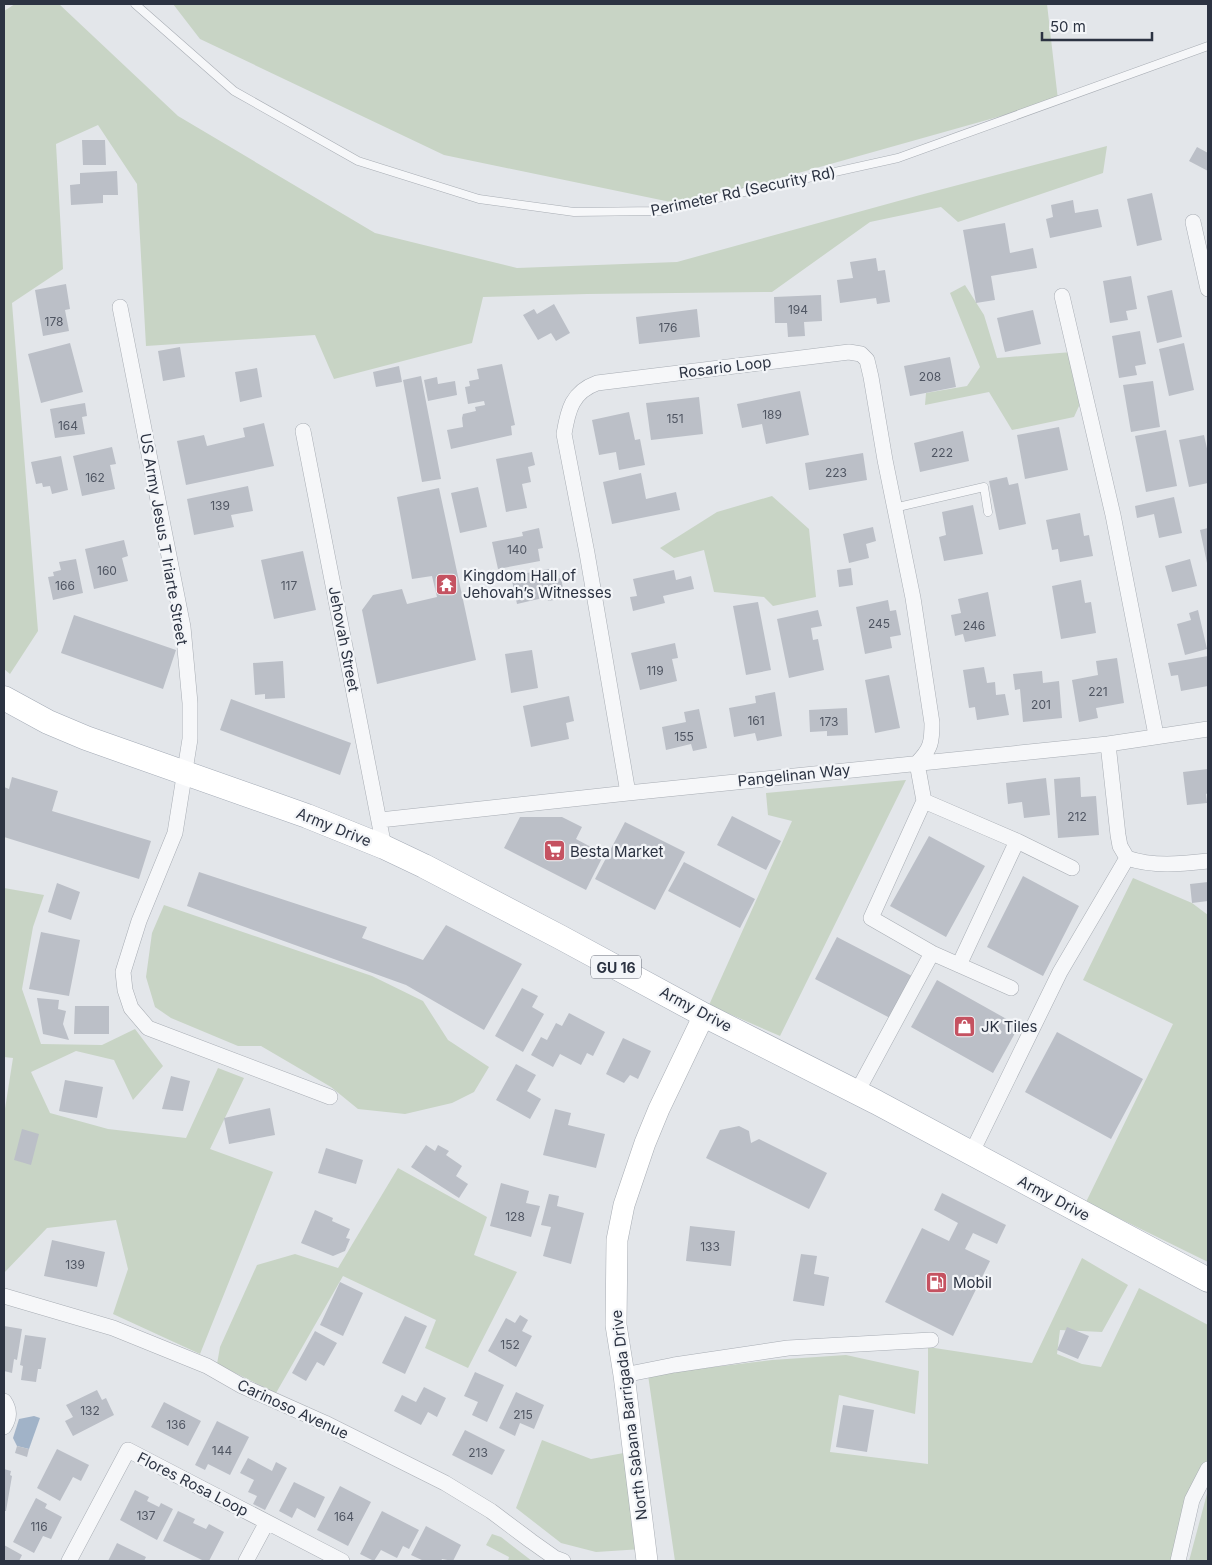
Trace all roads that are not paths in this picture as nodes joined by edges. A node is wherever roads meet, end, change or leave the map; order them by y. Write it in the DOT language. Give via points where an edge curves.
graph roads {
  1 [pos="135,4"];
  2 [pos="1208,46"];
  3 [pos="1193,222"];
  4 [pos="1208,290"];
  5 [pos="1062,296"];
  6 [pos="120,307"];
  7 [pos="303,431"];
  8 [pos="894,508"];
  9 [pos="988,512"];
  10 [pos="4,698"];
  11 [pos="1208,729"];
  12 [pos="1156,736"];
  13 [pos="1108,744"];
  14 [pos="917,763"];
  15 [pos="185,774"];
  16 [pos="628,793"];
  17 [pos="924,801"];
  18 [pos="380,820"];
  19 [pos="1017,841"];
  20 [pos="384,848"];
  21 [pos="1127,858"];
  22 [pos="1208,861"];
  23 [pos="1072,868"];
  24 [pos="932,953"];
  25 [pos="959,965"];
  26 [pos="1011,988"];
  27 [pos="704,1015"];
  28 [pos="857,1092"];
  29 [pos="330,1098"];
  30 [pos="970,1154"];
  31 [pos="1208,1280"];
  32 [pos="4,1296"];
  33 [pos="930,1340"];
  34 [pos="624,1375"];
  35 [pos="4,1401"];
  36 [pos="4,1426"];
  37 [pos="1208,1469"];
  38 [pos="267,1522"];
  39 [pos="69,1561"];
  40 [pos="246,1561"];
  41 [pos="342,1561"];
  42 [pos="563,1561"];
  43 [pos="647,1561"];
  44 [pos="1178,1561"];
  1 -- 2 [label="lane, Perimeter Rd (Security Rd)" via="234,90 358,161 479,199 574,212 658,211 898,158"];
  3 -- 4 [label="street"];
  5 -- 12 [label="street" via="1113,515"];
  6 -- 15 [label="street, US Army Jesus T Iriarte Street" via="183,627 190,703 190,739"];
  7 -- 18 [label="street, Jehovah Street"];
  8 -- 9 [label="lane" via="984,488"];
  8 -- 14 [label="street, Rosario Loop" via="913,598 932,723 932,742"];
  8 -- 16 [label="street, Rosario Loop" via="871,377 867,360 861,354 849,352 597,383 581,392 572,402 564,434"];
  10 -- 15 [label="main road, Army Drive / GU 16" via="56,726"];
  11 -- 12 [label="street, Pangelinan Way"];
  12 -- 13 [label="street, Pangelinan Way"];
  13 -- 14 [label="street, Pangelinan Way"];
  13 -- 21 [label="street" via="1118,835"];
  14 -- 16 [label="street, Pangelinan Way"];
  14 -- 17 [label="street"];
  15 -- 20 [label="main road, Army Drive / GU 16" via="307,816"];
  15 -- 29 [label="street, US Army Jesus T Iriarte Street" via="175,833 123,972 131,1008 148,1028"];
  16 -- 18 [label="street, Pangelinan Way"];
  17 -- 19 [label="street"];
  17 -- 24 [label="street" via="871,918"];
  18 -- 20 [label="street, Jehovah Street"];
  19 -- 23 [label="street"];
  19 -- 25 [label="street"];
  20 -- 27 [label="main road, Army Drive / GU 16" via="511,911"];
  21 -- 22 [label="street" via="1156,864"];
  21 -- 30 [label="street" via="1060,972"];
  24 -- 25 [label="street"];
  24 -- 28 [label="street"];
  25 -- 26 [label="street"];
  27 -- 28 [label="main road, Army Drive / GU 16"];
  27 -- 34 [label="main road, North Sabana Barrigada Drive" via="659,1108 624,1205 617,1240 616,1297 616,1325"];
  28 -- 30 [label="main road, Army Drive / GU 16"];
  30 -- 31 [label="main road, Army Drive / GU 16"];
  32 -- 42 [label="street, Carinoso Avenue" via="113,1328 207,1366 242,1386 445,1483"];
  33 -- 34 [label="street" via="788,1348"];
  34 -- 43 [label="main road, North Sabana Barrigada Drive"];
  35 -- 36 [label="street" via="9,1414"];
  37 -- 44 [label="street" via="1192,1500"];
  38 -- 39 [label="street, Flores Rosa Loop" via="128,1450"];
  38 -- 40 [label="street"];
  38 -- 41 [label="street, Flores Rosa Loop"];
}
